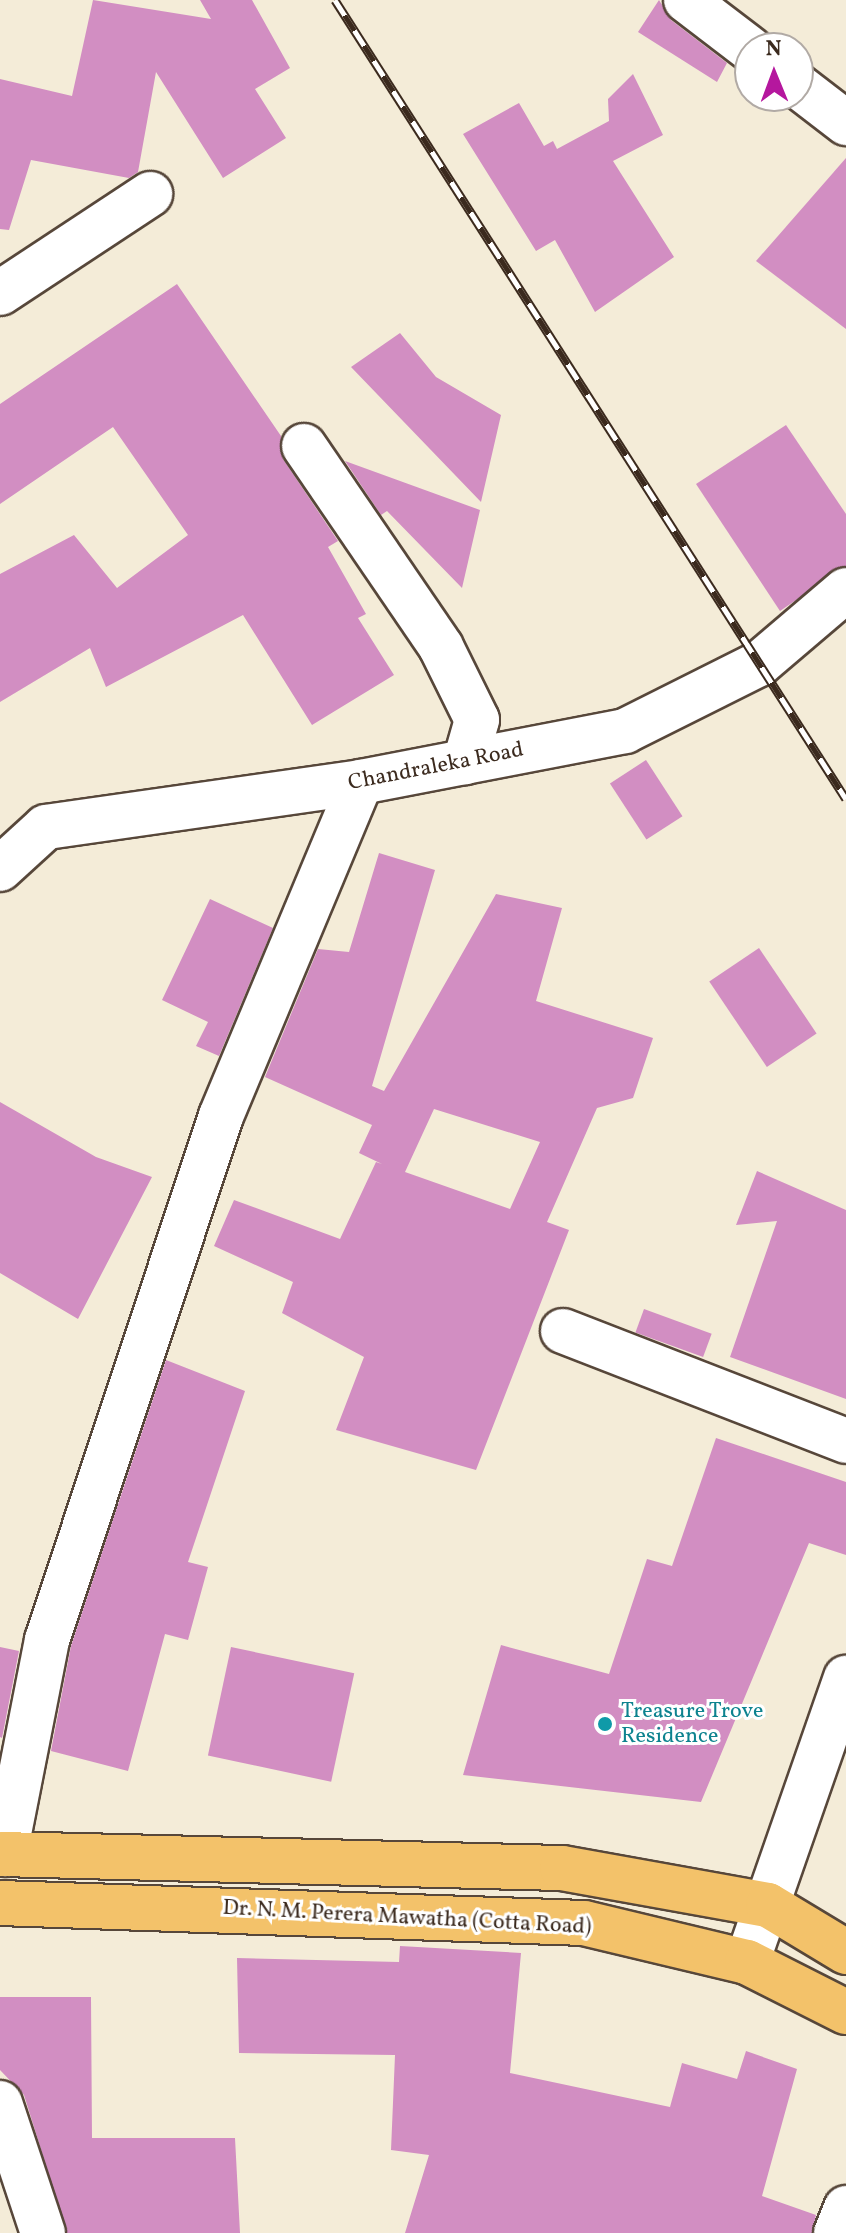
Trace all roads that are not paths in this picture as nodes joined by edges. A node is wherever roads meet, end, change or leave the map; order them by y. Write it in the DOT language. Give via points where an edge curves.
graph roads {
  1 [pos="686,0"];
  2 [pos="734,37"];
  3 [pos="814,98"];
  4 [pos="846,123"];
  5 [pos="150,194"];
  6 [pos="0,293"];
  7 [pos="304,446"];
  8 [pos="846,590"];
  9 [pos="465,762"];
  10 [pos="361,782"];
  11 [pos="0,869"];
  12 [pos="563,1331"];
  13 [pos="846,1441"];
  14 [pos="846,1678"];
  15 [pos="2,1854"];
  16 [pos="0,1903"];
  17 [pos="768,1905"];
  18 [pos="846,1952"];
  19 [pos="747,1962"];
  20 [pos="846,2012"];
  21 [pos="0,2103"];
  22 [pos="846,2208"];
  23 [pos="43,2233"];
  24 [pos="836,2233"];
  1 -- 2 [label="street"];
  3 -- 4 [label="street"];
  5 -- 6 [label="street"];
  7 -- 9 [label="street" via="441,647 477,720"];
  8 -- 9 [label="street, Chandraleka Road" via="759,664 625,731"];
  9 -- 10 [label="street, Chandraleka Road"];
  10 -- 11 [label="street, Chandraleka Road" via="46,827"];
  10 -- 15 [label="street" via="221,1116 57,1610"];
  12 -- 13 [label="street"];
  14 -- 17 [label="street"];
  15 -- 17 [label="main road" via="562,1868"];
  16 -- 19 [label="main road, Dr. N. M. Perera Mawatha (Cotta Road)" via="584,1923"];
  17 -- 18 [label="main road"];
  17 -- 19 [label="street"];
  19 -- 20 [label="main road, Dr. N. M. Perera Mawatha (Cotta Road)"];
  21 -- 23 [label="street"];
  22 -- 24 [label="street"];
}
